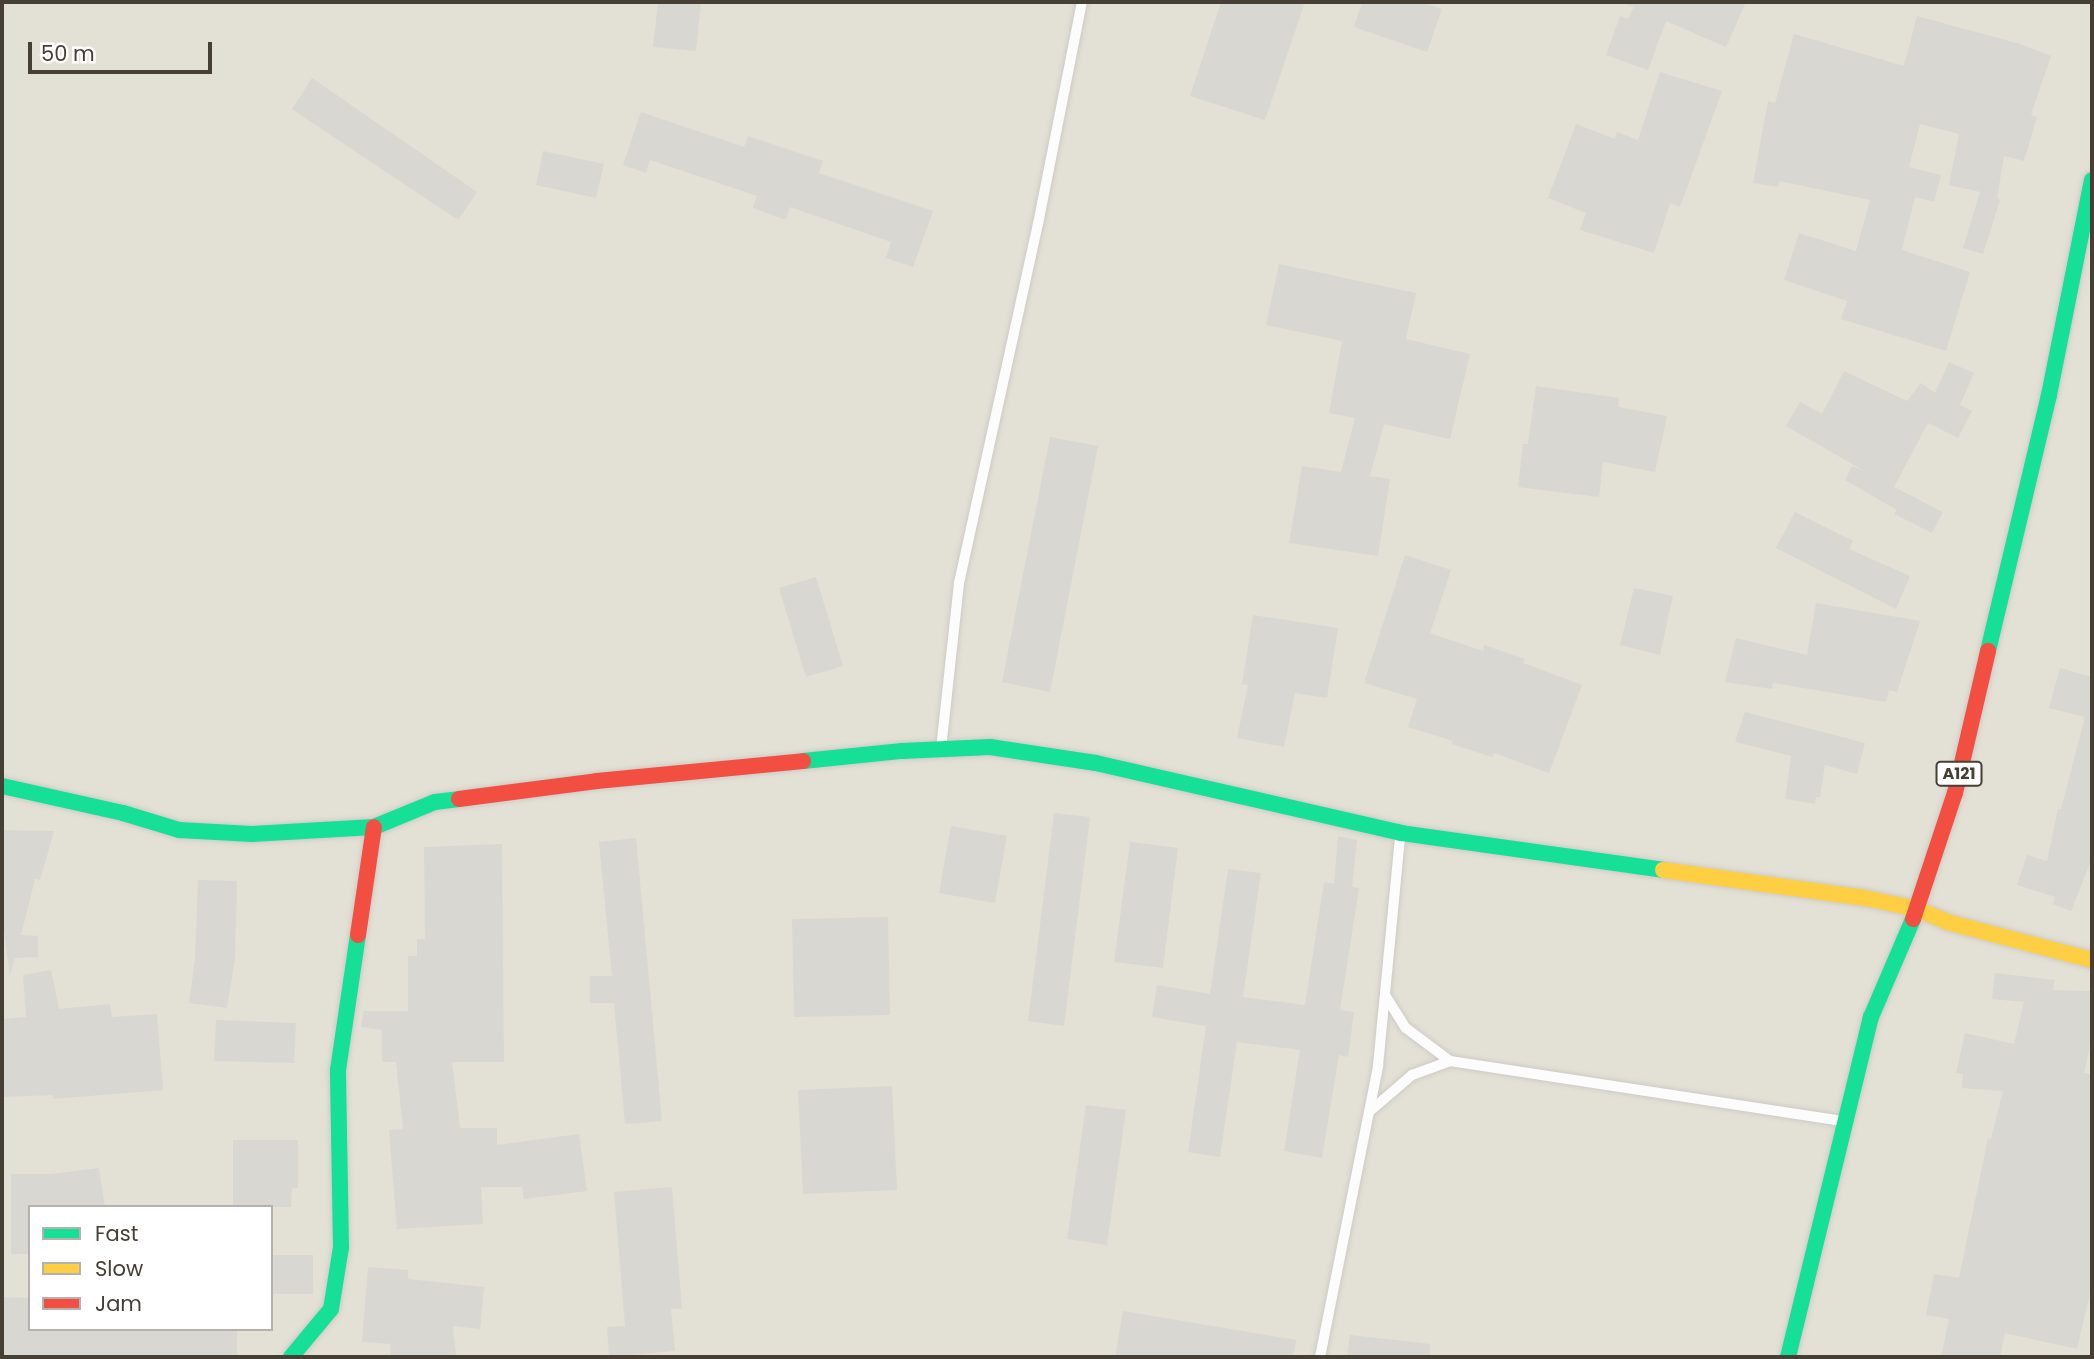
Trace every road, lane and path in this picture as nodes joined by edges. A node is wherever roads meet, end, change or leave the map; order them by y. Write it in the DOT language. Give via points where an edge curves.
graph roads {
  1 [pos="1082,2"];
  2 [pos="2092,180"];
  3 [pos="941,749"];
  4 [pos="2,786"];
  5 [pos="374,827"];
  6 [pos="1401,833"];
  7 [pos="1917,908"];
  8 [pos="2092,960"];
  9 [pos="1385,995"];
  10 [pos="1450,1061"];
  11 [pos="1369,1112"];
  12 [pos="1846,1122"];
  13 [pos="292,1357"];
  14 [pos="1320,1357"];
  15 [pos="1788,1357"];
  1 -- 3 [label="lane" via="959,583"];
  2 -- 7 [label="street, A121" via="1989,658 1955,793"];
  3 -- 5 [label="street" via="597,781 435,802"];
  3 -- 6 [label="street" via="990,747 1064,757"];
  4 -- 5 [label="street" via="179,830 251,834"];
  5 -- 13 [label="street" via="338,1070 341,1247 331,1309"];
  6 -- 7 [label="street" via="1835,892"];
  6 -- 9 [label="lane"];
  7 -- 8 [label="street" via="1947,922"];
  7 -- 12 [label="street, A121" via="1871,1017"];
  9 -- 10 [label="lane" via="1406,1028"];
  9 -- 11 [label="lane"];
  10 -- 11 [label="lane" via="1412,1075"];
  10 -- 12 [label="lane"];
  11 -- 14 [label="lane"];
  12 -- 15 [label="street, A121"];
}
